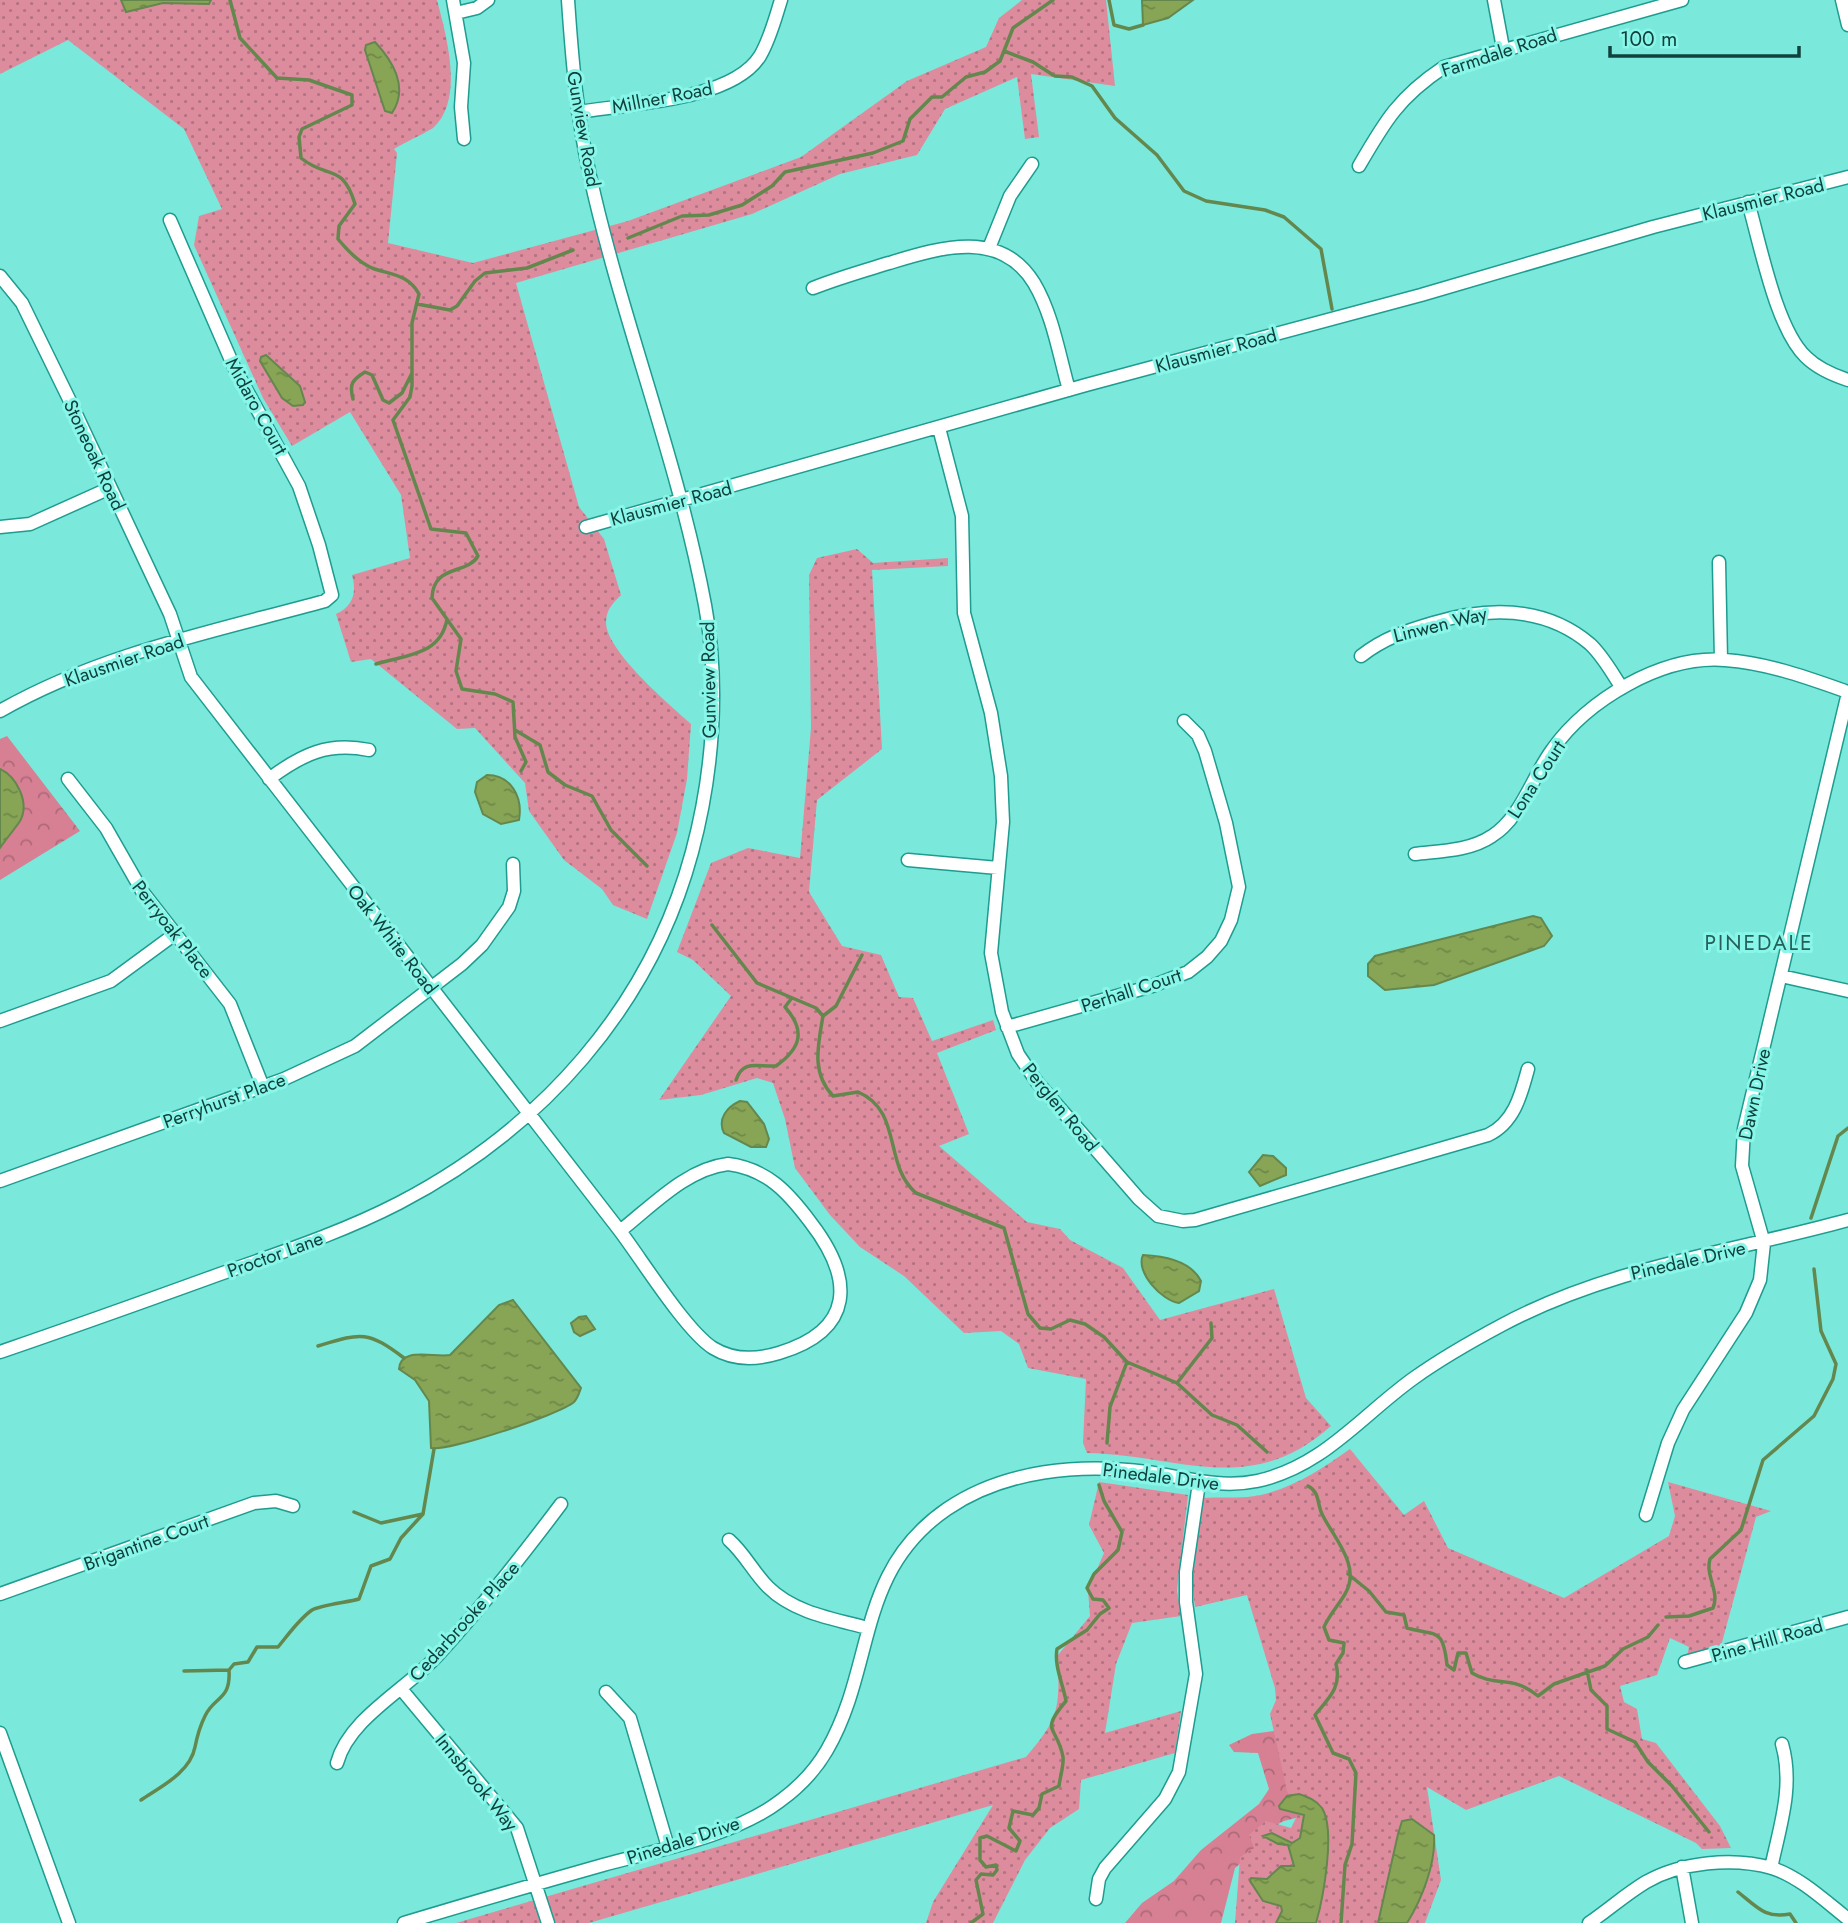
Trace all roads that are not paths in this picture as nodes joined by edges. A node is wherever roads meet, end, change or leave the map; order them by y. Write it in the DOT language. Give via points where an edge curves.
graph roads {
  1 [pos="488,0"];
  2 [pos="568,0"];
  3 [pos="781,0"];
  4 [pos="1494,0"];
  5 [pos="1682,0"];
  6 [pos="1842,0"];
  7 [pos="1650,4"];
  8 [pos="455,6"];
  9 [pos="1848,25"];
  10 [pos="1503,48"];
  11 [pos="578,112"];
  12 [pos="464,139"];
  13 [pos="1032,164"];
  14 [pos="1359,166"];
  15 [pos="1848,177"];
  16 [pos="1748,202"];
  17 [pos="170,220"];
  18 [pos="989,248"];
  19 [pos="0,276"];
  20 [pos="813,288"];
  21 [pos="1848,380"];
  22 [pos="1069,390"];
  23 [pos="939,428"];
  24 [pos="110,488"];
  25 [pos="680,501"];
  26 [pos="0,527"];
  27 [pos="586,527"];
  28 [pos="1719,562"];
  29 [pos="332,595"];
  30 [pos="178,640"];
  31 [pos="1361,656"];
  32 [pos="1721,660"];
  33 [pos="1622,688"];
  34 [pos="1848,693"];
  35 [pos="0,711"];
  36 [pos="1184,721"];
  37 [pos="369,750"];
  38 [pos="68,779"];
  39 [pos="269,779"];
  40 [pos="1415,854"];
  41 [pos="908,860"];
  42 [pos="513,864"];
  43 [pos="998,867"];
  44 [pos="175,934"];
  45 [pos="1781,976"];
  46 [pos="431,988"];
  47 [pos="1848,991"];
  48 [pos="0,1021"];
  49 [pos="1007,1027"];
  50 [pos="1528,1069"];
  51 [pos="263,1087"];
  52 [pos="530,1115"];
  53 [pos="0,1181"];
  54 [pos="1848,1220"];
  55 [pos="620,1231"];
  56 [pos="1764,1243"];
  57 [pos="0,1352"];
  58 [pos="1199,1483"];
  59 [pos="561,1504"];
  60 [pos="293,1506"];
  61 [pos="1646,1515"];
  62 [pos="729,1540"];
  63 [pos="0,1594"];
  64 [pos="1848,1617"];
  65 [pos="868,1628"];
  66 [pos="1685,1662"];
  67 [pos="402,1690"];
  68 [pos="606,1692"];
  69 [pos="0,1733"];
  70 [pos="1782,1744"];
  71 [pos="337,1763"];
  72 [pos="668,1847"];
  73 [pos="1682,1867"];
  74 [pos="1771,1868"];
  75 [pos="536,1884"];
  76 [pos="1096,1899"];
  77 [pos="1848,1919"];
  78 [pos="69,1923"];
  79 [pos="404,1923"];
  80 [pos="548,1923"];
  81 [pos="1588,1923"];
  82 [pos="1692,1923"];
  1 -- 8 [label="street" via="477,8"];
  2 -- 11 [label="street, Gunview Road"];
  3 -- 11 [label="street, Millner Road" via="759,57 745,73 726,84 687,95"];
  4 -- 10 [label="street"];
  5 -- 7 [label="street, Farmdale Road"];
  6 -- 9 [label="street"];
  7 -- 10 [label="street, Farmdale Road"];
  8 -- 12 [label="street" via="464,63"];
  10 -- 14 [label="street, Farmdale Road" via="1444,67 1417,85 1390,113"];
  11 -- 25 [label="street, Gunview Road" via="591,182"];
  13 -- 18 [label="street" via="1016,184"];
  15 -- 16 [label="street, Klausmier Road"];
  16 -- 21 [label="street" via="1791,337 1806,358"];
  16 -- 22 [label="street, Klausmier Road"];
  17 -- 29 [label="street, Midaro Court" via="234,367 299,486"];
  18 -- 20 [label="street" via="959,245 931,250"];
  18 -- 22 [label="street" via="1014,262 1032,281"];
  19 -- 24 [label="street, Stoneoak Road" via="22,303"];
  22 -- 23 [label="street, Klausmier Road"];
  23 -- 25 [label="street, Klausmier Road"];
  23 -- 43 [label="street, Perglen Road" via="962,516 964,613 998,748 1003,822"];
  24 -- 26 [label="street" via="30,524"];
  24 -- 30 [label="street, Stoneoak Road"];
  25 -- 27 [label="street, Klausmier Road"];
  25 -- 52 [label="street, Gunview Road" via="710,644 711,736 698,831 664,934 637,984 585,1059"];
  28 -- 32 [label="street"];
  29 -- 30 [label="street, Klausmier Road" via="325,601"];
  30 -- 35 [label="street, Klausmier Road" via="71,676"];
  30 -- 39 [label="street, Oak White Road" via="191,677"];
  31 -- 33 [label="street, Linwen Way" via="1386,638 1408,630 1466,614 1508,610 1542,618 1575,634 1598,653"];
  32 -- 33 [label="street, Lona Court" via="1678,667"];
  32 -- 34 [label="street, Lona Court" via="1770,667"];
  33 -- 40 [label="street, Lona Court" via="1592,706 1561,737 1503,829 1479,843"];
  34 -- 45 [label="street, Dawn Drive"];
  36 -- 49 [label="street, Perhall Court" via="1205,751 1236,866 1237,901 1221,941 1188,972"];
  37 -- 39 [label="street" via="321,748"];
  38 -- 44 [label="street, Perryoak Place"];
  39 -- 46 [label="street, Oak White Road"];
  41 -- 43 [label="street"];
  42 -- 46 [label="street, Perryhurst Place" via="514,891 499,924 462,964"];
  43 -- 49 [label="street, Perglen Road" via="991,953"];
  44 -- 48 [label="street" via="111,981"];
  44 -- 51 [label="street, Perryoak Place" via="230,1004"];
  45 -- 47 [label="street"];
  45 -- 56 [label="street, Dawn Drive" via="1742,1149 1742,1166"];
  46 -- 51 [label="street, Perryhurst Place" via="355,1046"];
  46 -- 52 [label="street, Oak White Road"];
  49 -- 50 [label="street, Perglen Road" via="1018,1054 1046,1093 1147,1208 1170,1220 1195,1220 1496,1132 1517,1103"];
  51 -- 53 [label="street, Perryhurst Place"];
  52 -- 55 [label="street, Oak White Road"];
  52 -- 57 [label="street, Proctor Lane" via="467,1163 395,1205 291,1249"];
  54 -- 56 [label="street, Pinedale Drive"];
  55 -- 55 [label="street, Oak White Road" via="677,1186 712,1166 762,1172 793,1199 832,1251 842,1286 839,1302 824,1330 794,1348 761,1358 727,1356 698,1335"];
  56 -- 58 [label="street, Pinedale Drive" via="1614,1278 1540,1305 1413,1378 1335,1445 1294,1469 1253,1482"];
  56 -- 61 [label="street, Dawn Drive" via="1760,1280 1750,1304 1683,1410"];
  58 -- 65 [label="street, Pinedale Drive" via="1147,1472 1071,1468 1018,1479 970,1496 928,1525 900,1556 881,1586"];
  58 -- 76 [label="street" via="1186,1590 1196,1674 1179,1772 1165,1799 1105,1868"];
  59 -- 67 [label="street, Cedarbrooke Place" via="472,1618"];
  60 -- 63 [label="street, Brigantine Court" via="276,1501 254,1503"];
  62 -- 65 [label="street" via="785,1601"];
  64 -- 66 [label="street, Pine Hill Road"];
  65 -- 72 [label="street, Pinedale Drive" via="843,1716 812,1771 763,1811"];
  67 -- 71 [label="street, Cedarbrooke Place" via="346,1738"];
  67 -- 75 [label="street, Innsbrook Way" via="507,1813 524,1845"];
  68 -- 72 [label="street" via="630,1718"];
  69 -- 78 [label="street"];
  70 -- 74 [label="street" via="1787,1796"];
  72 -- 75 [label="street, Pinedale Drive"];
  73 -- 74 [label="street" via="1713,1863"];
  73 -- 81 [label="street" via="1648,1881"];
  73 -- 82 [label="street"];
  74 -- 77 [label="street"];
  75 -- 79 [label="street, Pinedale Drive"];
  75 -- 80 [label="street, Innsbrook Way"];
}
